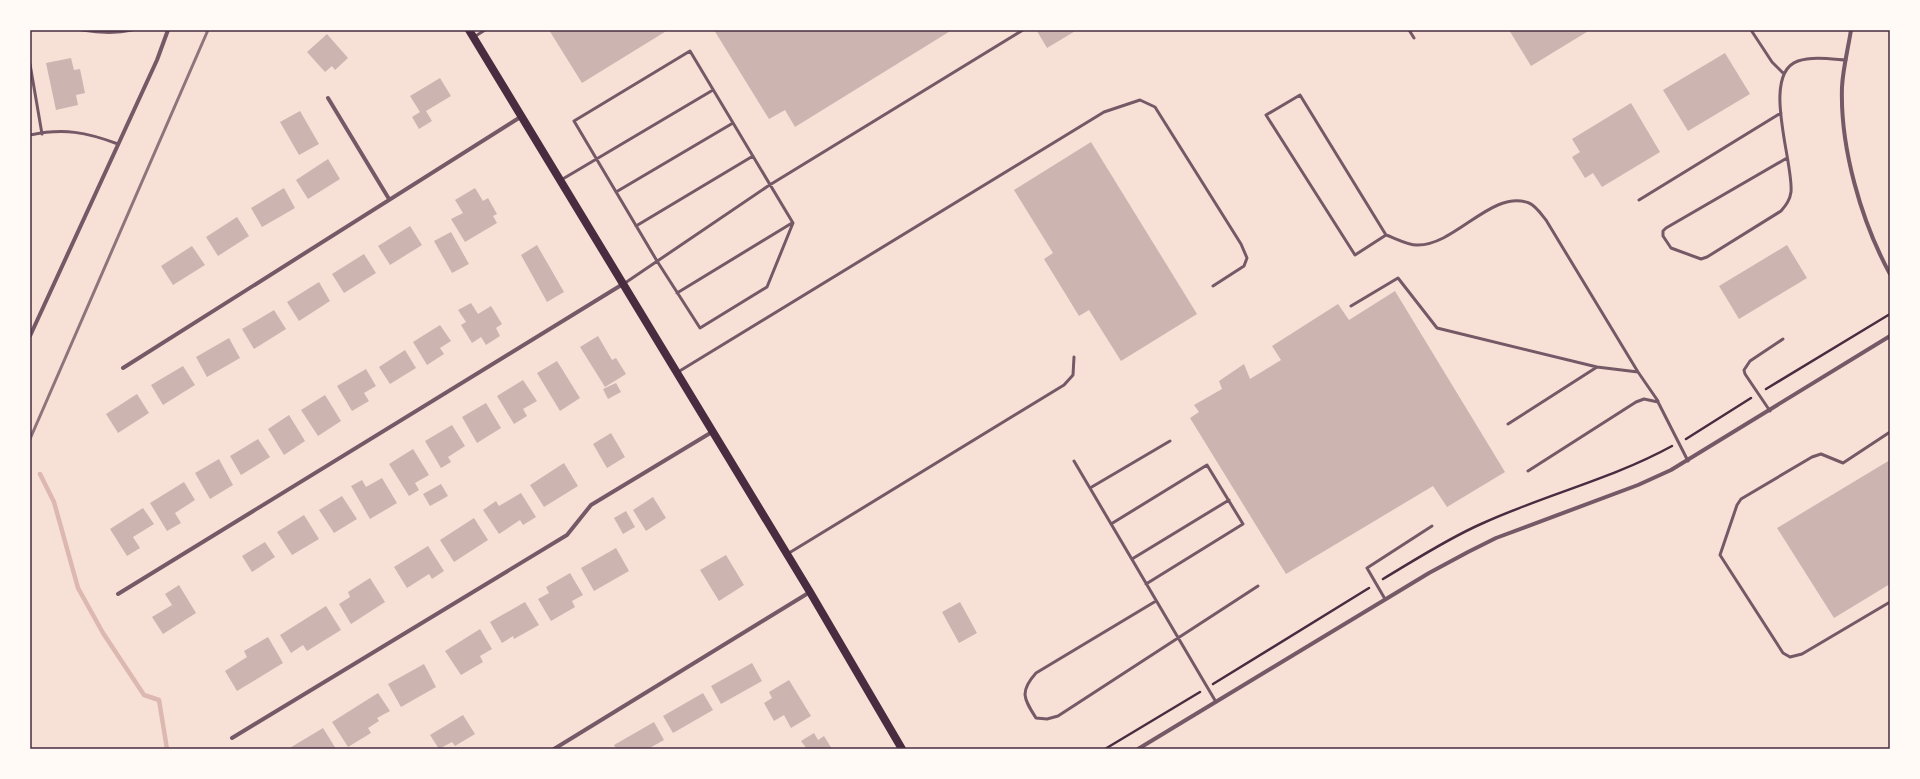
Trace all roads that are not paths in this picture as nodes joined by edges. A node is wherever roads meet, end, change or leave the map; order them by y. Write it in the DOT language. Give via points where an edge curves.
graph roads {
  1 [pos="82,30"];
  2 [pos="132,30"];
  3 [pos="163,30"];
  4 [pos="168,30"];
  5 [pos="485,30"];
  6 [pos="1022,30"];
  7 [pos="1409,30"];
  8 [pos="1752,30"];
  9 [pos="1851,30"];
  10 [pos="472,34"];
  11 [pos="166,35"];
  12 [pos="1414,38"];
  13 [pos="1846,60"];
  14 [pos="30,64"];
  15 [pos="1783,73"];
  16 [pos="713,90"];
  17 [pos="328,98"];
  18 [pos="1781,113"];
  19 [pos="522,115"];
  20 [pos="733,123"];
  21 [pos="42,134"];
  22 [pos="30,135"];
  23 [pos="118,144"];
  24 [pos="753,156"];
  25 [pos="1787,158"];
  26 [pos="596,159"];
  27 [pos="561,180"];
  28 [pos="770,184"];
  29 [pos="616,192"];
  30 [pos="389,199"];
  31 [pos="1639,200"];
  32 [pos="793,223"];
  33 [pos="636,226"];
  34 [pos="1386,235"];
  35 [pos="657,261"];
  36 [pos="1890,274"];
  37 [pos="623,284"];
  38 [pos="1212,286"];
  39 [pos="677,293"];
  40 [pos="1351,306"];
  41 [pos="30,336"];
  42 [pos="1890,336"];
  43 [pos="1783,339"];
  44 [pos="1074,357"];
  45 [pos="1597,367"];
  46 [pos="123,368"];
  47 [pos="676,372"];
  48 [pos="1638,372"];
  49 [pos="1658,402"];
  50 [pos="1770,411"];
  51 [pos="1508,424"];
  52 [pos="712,432"];
  53 [pos="1890,432"];
  54 [pos="1170,441"];
  55 [pos="1074,461"];
  56 [pos="1688,461"];
  57 [pos="1528,471"];
  58 [pos="1090,488"];
  59 [pos="1229,500"];
  60 [pos="1111,524"];
  61 [pos="1432,526"];
  62 [pos="787,554"];
  63 [pos="1132,560"];
  64 [pos="1146,584"];
  65 [pos="1258,586"];
  66 [pos="810,592"];
  67 [pos="118,594"];
  68 [pos="1385,599"];
  69 [pos="1156,601"];
  70 [pos="1890,602"];
  71 [pos="1178,638"];
  72 [pos="1216,702"];
  73 [pos="232,738"];
  74 [pos="554,749"];
  75 [pos="902,749"];
  76 [pos="1138,749"];
  1 -- 2 [label="lane" via="99,33"];
  3 -- 11 [label="lane"];
  4 -- 11 [label="street"];
  5 -- 10 [label="lane"];
  6 -- 28 [label="lane"];
  7 -- 12 [label="lane"];
  8 -- 15 [label="lane" via="1772,62"];
  9 -- 13 [label="street"];
  10 -- 19 [label="main road"];
  11 -- 23 [label="street"];
  13 -- 15 [label="lane" via="1803,59 1791,64"];
  13 -- 36 [label="street" via="1842,87 1846,148 1877,251"];
  14 -- 21 [label="lane"];
  15 -- 18 [label="lane"];
  16 -- 20 [label="lane"];
  16 -- 26 [label="lane"];
  16 -- 26 [label="lane" via="690,51 574,121"];
  17 -- 30 [label="street"];
  18 -- 25 [label="lane"];
  18 -- 31 [label="lane"];
  19 -- 27 [label="main road"];
  19 -- 30 [label="street"];
  20 -- 24 [label="lane"];
  20 -- 29 [label="lane"];
  21 -- 22 [label="lane"];
  21 -- 23 [label="lane" via="65,131 93,134"];
  23 -- 41 [label="street"];
  24 -- 28 [label="lane"];
  24 -- 33 [label="lane"];
  25 -- 25 [label="lane" via="1791,194 1782,211 1701,259 1671,248 1667,243 1663,236 1666,228"];
  26 -- 27 [label="lane"];
  26 -- 29 [label="lane"];
  27 -- 37 [label="main road"];
  28 -- 32 [label="lane"];
  28 -- 35 [label="lane"];
  29 -- 33 [label="lane"];
  30 -- 46 [label="street"];
  32 -- 39 [label="lane"];
  32 -- 39 [label="lane" via="767,287 700,328"];
  33 -- 35 [label="lane"];
  34 -- 34 [label="lane" via="1355,255 1266,115 1300,95"];
  34 -- 48 [label="lane" via="1417,246 1435,243 1492,209 1513,200 1530,203 1546,220"];
  35 -- 37 [label="lane"];
  35 -- 39 [label="lane"];
  37 -- 47 [label="main road"];
  37 -- 67 [label="street"];
  38 -- 47 [label="lane" via="1244,266 1247,258 1241,244 1155,107 1140,100 1104,112"];
  40 -- 45 [label="lane" via="1398,278 1437,328"];
  42 -- 50 [label="street"];
  43 -- 50 [label="lane" via="1750,361 1744,370"];
  44 -- 62 [label="lane" via="1072,375 1064,385"];
  45 -- 48 [label="lane"];
  45 -- 51 [label="lane"];
  47 -- 52 [label="main road"];
  48 -- 49 [label="lane"];
  49 -- 56 [label="lane"];
  49 -- 57 [label="lane" via="1644,399 1636,402"];
  50 -- 56 [label="street"];
  52 -- 62 [label="main road"];
  52 -- 73 [label="street" via="591,505 567,535"];
  53 -- 70 [label="lane" via="1843,463 1821,454 1812,456 1741,499 1736,505 1720,555 1783,653 1790,657 1802,654"];
  54 -- 58 [label="lane"];
  55 -- 58 [label="lane"];
  56 -- 68 [label="street" via="1638,486 1496,538"];
  58 -- 60 [label="lane"];
  59 -- 60 [label="lane" via="1207,466"];
  59 -- 63 [label="lane"];
  59 -- 64 [label="lane" via="1243,524"];
  60 -- 63 [label="lane"];
  61 -- 68 [label="lane" via="1367,568"];
  62 -- 66 [label="main road"];
  63 -- 64 [label="lane"];
  64 -- 69 [label="lane"];
  65 -- 71 [label="lane"];
  66 -- 74 [label="street"];
  66 -- 75 [label="main road"];
  68 -- 72 [label="street"];
  69 -- 71 [label="lane"];
  69 -- 71 [label="lane" via="1036,673 1027,682 1024,699 1036,718 1058,716"];
  71 -- 72 [label="lane"];
  72 -- 76 [label="street"];
}
